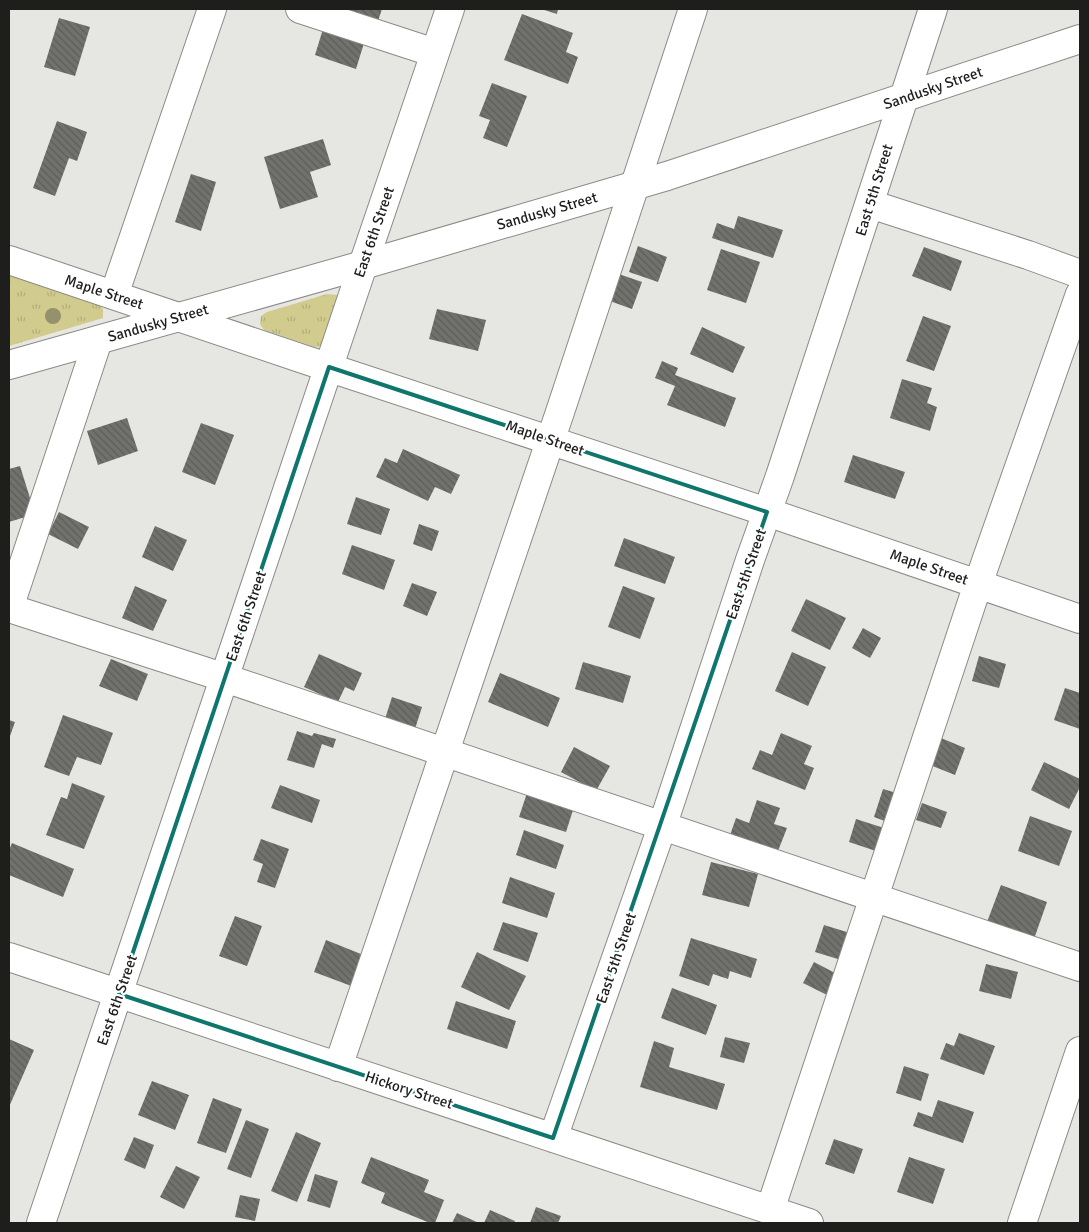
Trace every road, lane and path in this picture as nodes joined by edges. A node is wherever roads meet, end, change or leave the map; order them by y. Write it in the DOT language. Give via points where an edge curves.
graph roads {
  1 [pos="212,9"];
  2 [pos="300,9"];
  3 [pos="450,9"];
  4 [pos="693,9"];
  5 [pos="933,9"];
  6 [pos="1080,39"];
  7 [pos="435,54"];
  8 [pos="902,99"];
  9 [pos="634,186"];
  10 [pos="870,204"];
  11 [pos="9,260"];
  12 [pos="363,265"];
  13 [pos="1080,274"];
  14 [pos="1080,294"];
  15 [pos="114,295"];
  16 [pos="178,316"];
  17 [pos="98,340"];
  18 [pos="9,366"];
  19 [pos="329,367"];
  20 [pos="550,440"];
  21 [pos="767,512"];
  22 [pos="978,584"];
  23 [pos="9,608"];
  24 [pos="1080,619"];
  25 [pos="225,678"];
  26 [pos="445,753"];
  27 [pos="662,827"];
  28 [pos="874,898"];
  29 [pos="9,957"];
  30 [pos="1080,967"];
  31 [pos="119,994"];
  32 [pos="1080,1051"];
  33 [pos="338,1067"];
  34 [pos="553,1138"];
  35 [pos="773,1215"];
  36 [pos="41,1223"];
  37 [pos="809,1223"];
  38 [pos="1022,1223"];
  1 -- 15 [label="street"];
  2 -- 7 [label="street"];
  3 -- 7 [label="street, East 6th Street"];
  4 -- 9 [label="street"];
  5 -- 8 [label="street, East 5th Street"];
  6 -- 8 [label="street, Sandusky Street"];
  7 -- 12 [label="street, East 6th Street"];
  8 -- 9 [label="street, Sandusky Street"];
  8 -- 10 [label="street, East 5th Street"];
  9 -- 12 [label="street, Sandusky Street"];
  9 -- 20 [label="street"];
  10 -- 13 [label="street"];
  10 -- 21 [label="street, East 5th Street"];
  11 -- 15 [label="street, Maple Street"];
  12 -- 16 [label="street, Sandusky Street"];
  12 -- 19 [label="street, East 6th Street"];
  14 -- 22 [label="street"];
  15 -- 16 [label="street, Maple Street"];
  16 -- 17 [label="street, Sandusky Street"];
  16 -- 19 [label="street, Maple Street"];
  17 -- 18 [label="street, Sandusky Street"];
  17 -- 23 [label="street"];
  19 -- 20 [label="street, Maple Street"];
  19 -- 25 [label="street, East 6th Street"];
  20 -- 21 [label="street, Maple Street"];
  20 -- 26 [label="street"];
  21 -- 22 [label="street, Maple Street"];
  21 -- 27 [label="street, East 5th Street"];
  22 -- 24 [label="street, Maple Street"];
  22 -- 28 [label="street"];
  23 -- 25 [label="street"];
  25 -- 26 [label="street"];
  25 -- 31 [label="street, East 6th Street"];
  26 -- 27 [label="street"];
  26 -- 33 [label="street"];
  27 -- 28 [label="street"];
  27 -- 34 [label="street, East 5th Street"];
  28 -- 30 [label="street"];
  28 -- 35 [label="street"];
  29 -- 31 [label="street, Hickory Street"];
  31 -- 33 [label="street, Hickory Street"];
  31 -- 36 [label="street, East 6th Street"];
  32 -- 38 [label="street"];
  33 -- 34 [label="street, Hickory Street"];
  34 -- 35 [label="street, Hickory Street"];
  35 -- 37 [label="street, Hickory Street"];
}
